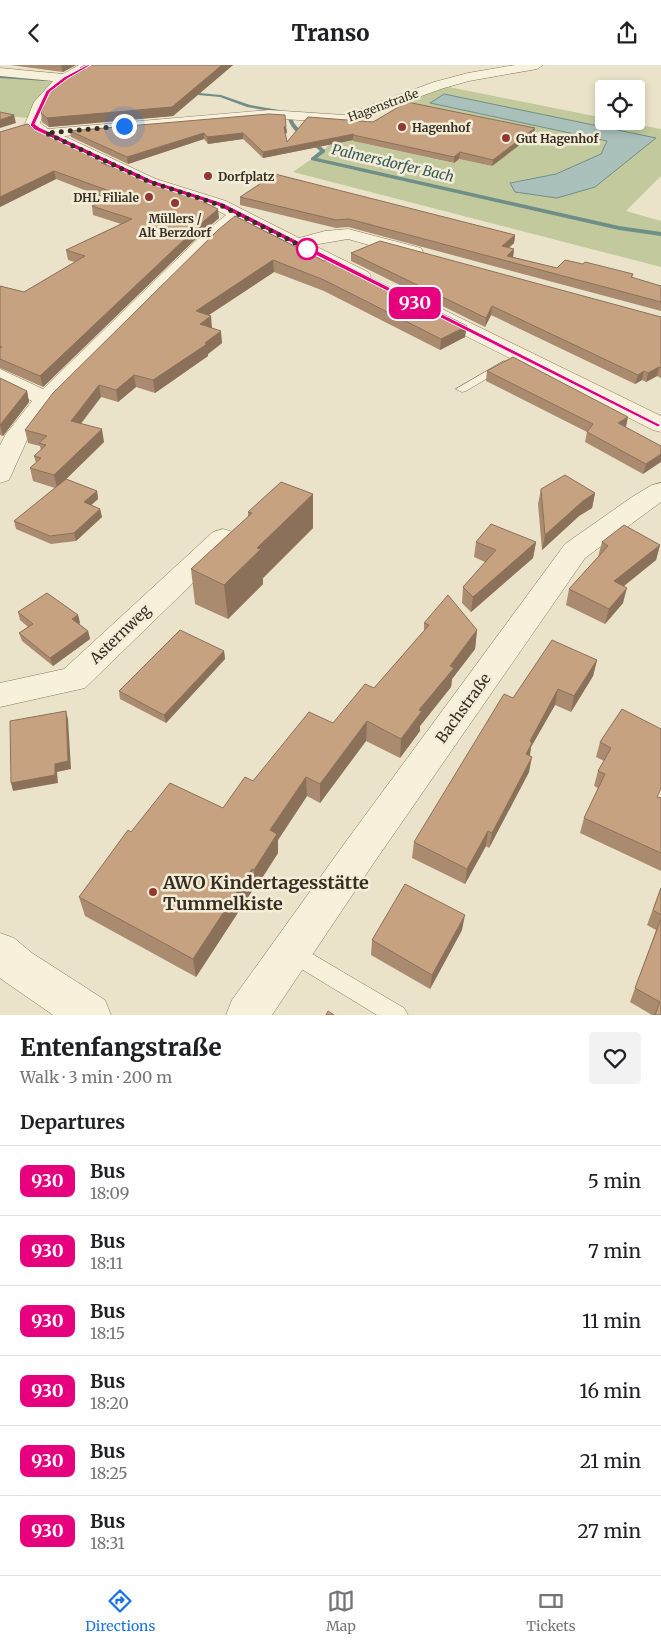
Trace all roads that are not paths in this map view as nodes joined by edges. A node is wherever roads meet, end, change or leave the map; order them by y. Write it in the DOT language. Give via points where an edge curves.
graph roads {
  1 [pos="89,65"];
  2 [pos="537,65"];
  3 [pos="0,72"];
  4 [pos="66,78"];
  5 [pos="39,128"];
  6 [pos="16,129"];
  7 [pos="237,213"];
  8 [pos="296,244"];
  9 [pos="433,257"];
  10 [pos="378,285"];
  11 [pos="414,302"];
  12 [pos="519,355"];
  13 [pos="0,376"];
  14 [pos="462,389"];
  15 [pos="46,399"];
  16 [pos="661,425"];
  17 [pos="0,475"];
  18 [pos="661,491"];
  19 [pos="223,538"];
  20 [pos="0,695"];
  21 [pos="292,951"];
  22 [pos="0,952"];
  23 [pos="90,1015"];
  24 [pos="247,1015"];
  25 [pos="397,1015"];
  1 -- 4 [label="street"];
  2 -- 5 [label="street, Hagenstraße" via="461,79 345,119 269,115"];
  3 -- 4 [label="street"];
  4 -- 5 [label="street" via="46,93"];
  5 -- 6 [label="street, Hagenstraße"];
  5 -- 7 [label="street" via="150,182"];
  7 -- 8 [label="street"];
  7 -- 15 [label="street"];
  8 -- 9 [label="street" via="348,234"];
  8 -- 10 [label="street"];
  11 -- 12 [label="street"];
  12 -- 14 [label="lane"];
  12 -- 16 [label="street"];
  13 -- 15 [label="street"];
  15 -- 17 [label="street" via="15,439"];
  18 -- 21 [label="street, Bachstraße" via="575,551"];
  19 -- 20 [label="street, Asternweg" via="74,679"];
  21 -- 24 [label="street, Bachstraße"];
  21 -- 25 [label="lane"];
  22 -- 23 [label="street"];
}
